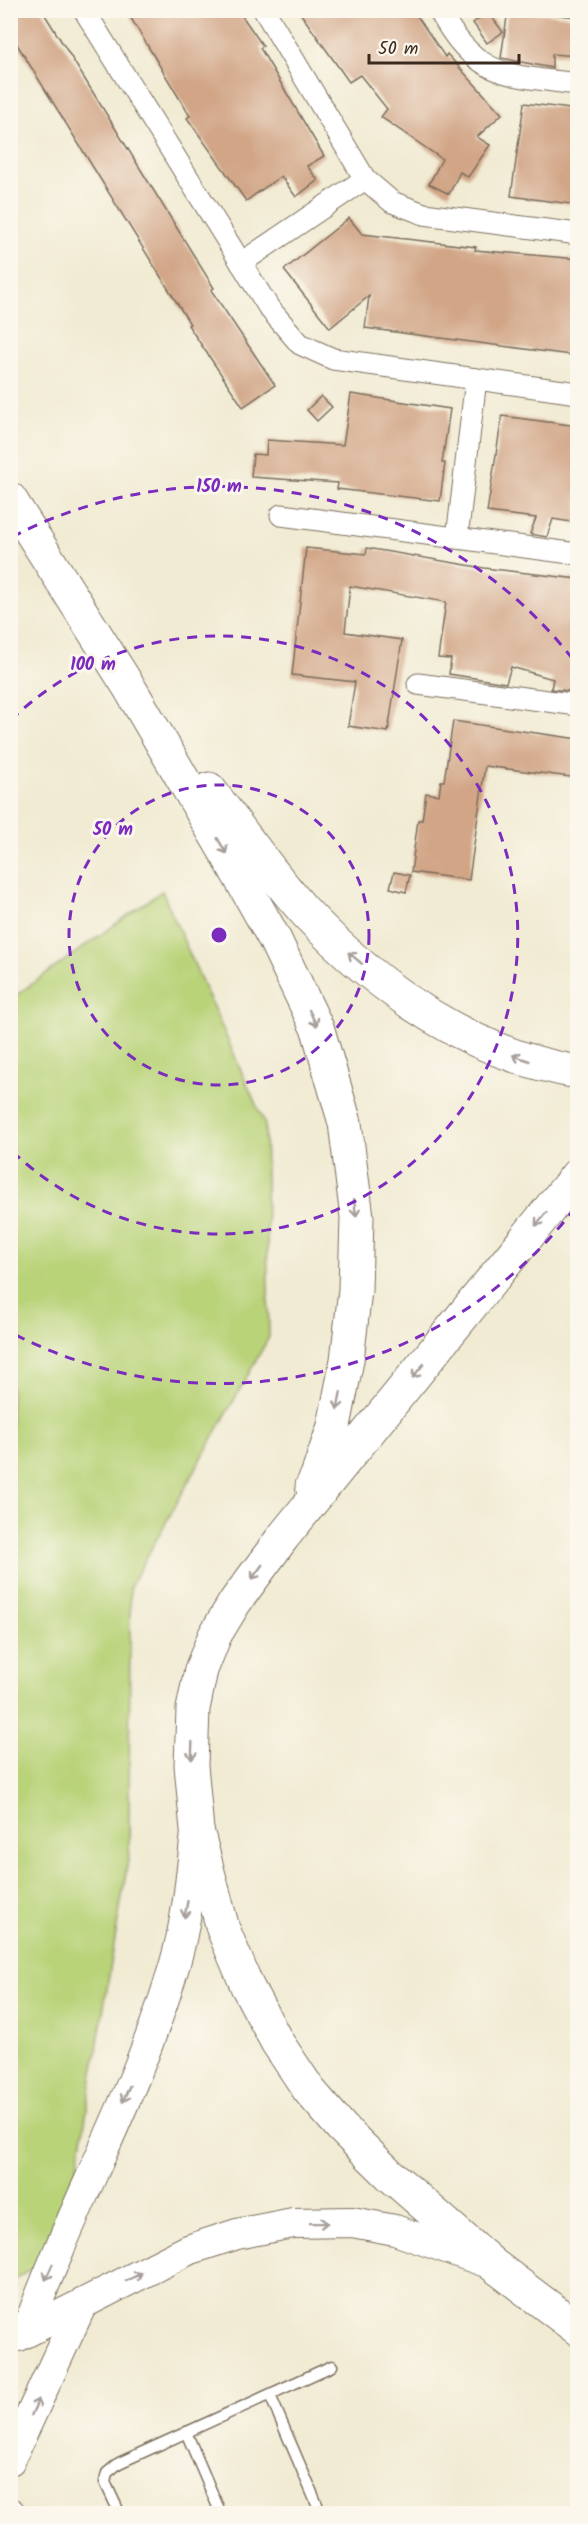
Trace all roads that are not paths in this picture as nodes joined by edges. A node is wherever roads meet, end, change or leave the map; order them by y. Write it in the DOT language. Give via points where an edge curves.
graph roads {
  1 [pos="84,10"];
  2 [pos="264,10"];
  3 [pos="439,10"];
  4 [pos="578,84"];
  5 [pos="365,179"];
  6 [pos="578,234"];
  7 [pos="241,262"];
  8 [pos="476,379"];
  9 [pos="578,393"];
  10 [pos="10,499"];
  11 [pos="281,515"];
  12 [pos="457,538"];
  13 [pos="578,554"];
  14 [pos="418,684"];
  15 [pos="129,687"];
  16 [pos="578,705"];
  17 [pos="578,1072"];
  18 [pos="578,1174"];
  19 [pos="283,1537"];
  20 [pos="197,1830"];
  21 [pos="492,2264"];
  22 [pos="82,2304"];
  23 [pos="578,2329"];
  24 [pos="19,2336"];
  25 [pos="332,2366"];
  26 [pos="270,2395"];
  27 [pos="186,2432"];
  28 [pos="10,2460"];
  29 [pos="120,2514"];
  30 [pos="221,2514"];
  31 [pos="321,2514"];
  1 -- 7 [label="street"];
  2 -- 5 [label="street"];
  3 -- 4 [label="street" via="452,34 492,70"];
  5 -- 6 [label="street" via="392,202 424,214"];
  5 -- 7 [label="street"];
  7 -- 8 [label="street" via="269,309 300,344 333,359"];
  8 -- 9 [label="street"];
  8 -- 12 [label="street"];
  10 -- 15 [label="main road"];
  11 -- 12 [label="street"];
  12 -- 13 [label="street"];
  14 -- 16 [label="street"];
  17 -- 15 [label="main road, one-way" via="523,1060 475,1040 401,996 350,955 306,913"];
  15 -- 19 [label="main road, one-way" via="274,938 318,1030 345,1123 357,1217 356,1290 347,1360 334,1426 318,1476"];
  18 -- 19 [label="main road, one-way"];
  19 -- 20 [label="main road, one-way" via="220,1627 201,1670 191,1765"];
  20 -- 21 [label="main road" via="223,1929 247,1986 309,2090 389,2174"];
  20 -- 24 [label="street, one-way" via="176,1962 153,2032"];
  22 -- 21 [label="street, one-way" via="188,2250 237,2234 293,2223 352,2222 395,2230"];
  21 -- 23 [label="main road"];
  22 -- 24 [label="street"];
  28 -- 22 [label="street, one-way"];
  25 -- 26 [label="lane"];
  26 -- 27 [label="lane"];
  26 -- 31 [label="lane"];
  27 -- 29 [label="lane" via="107,2472 105,2481"];
  27 -- 30 [label="lane"];
}
